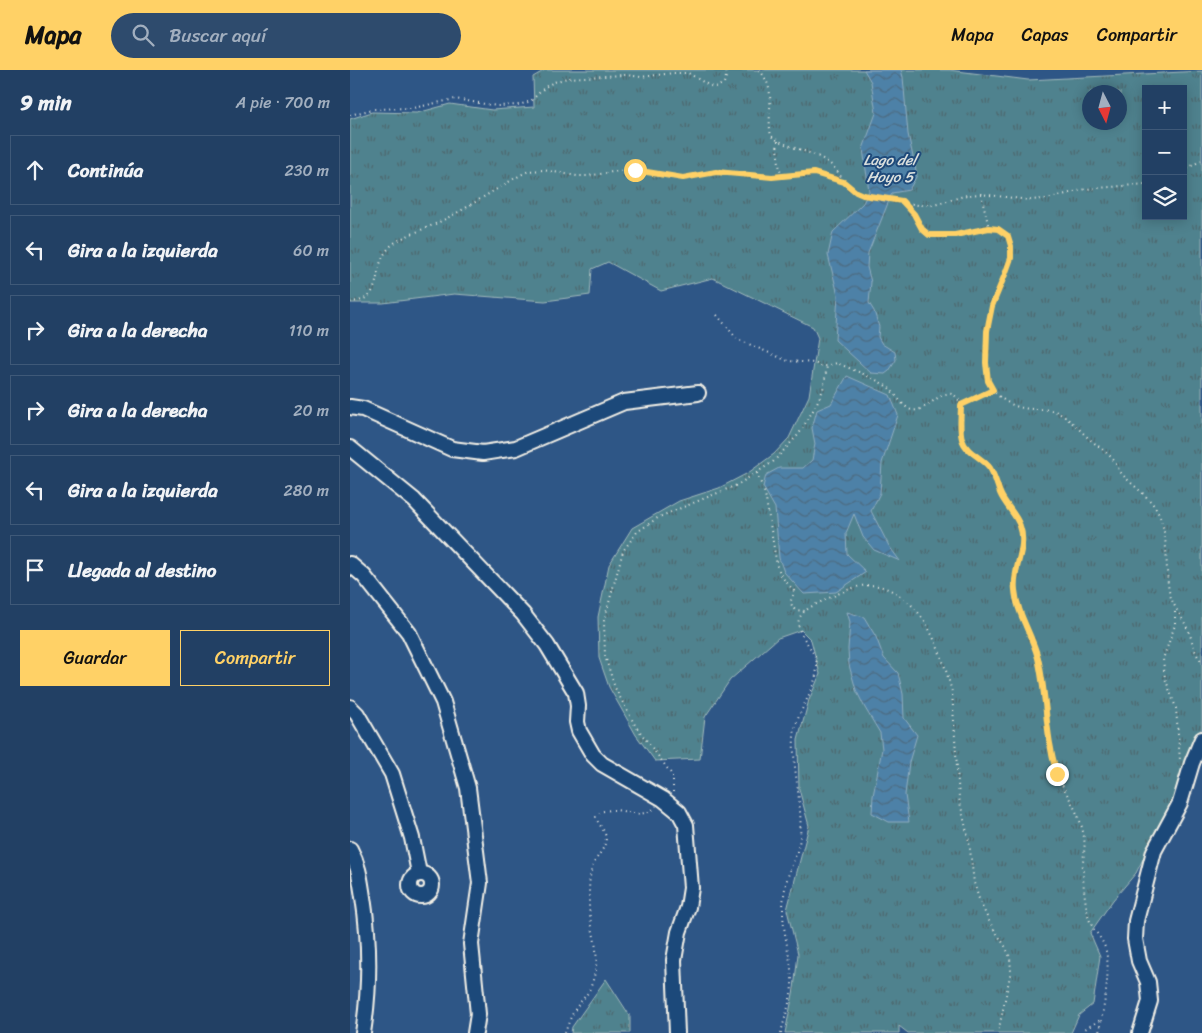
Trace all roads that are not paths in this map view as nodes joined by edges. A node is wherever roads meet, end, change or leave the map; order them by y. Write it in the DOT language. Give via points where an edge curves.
graph roads {
  1 [pos="698,393"];
  2 [pos="350,407"];
  3 [pos="350,448"];
  4 [pos="350,564"];
  5 [pos="350,707"];
  6 [pos="1202,739"];
  7 [pos="350,849"];
  8 [pos="419,873"];
  9 [pos="363,1033"];
  10 [pos="475,1033"];
  11 [pos="676,1033"];
  12 [pos="1140,1033"];
  1 -- 2 [label="street" via="624,402 516,448 482,453 452,449 363,409"];
  3 -- 11 [label="street" via="414,500 523,614 547,645 576,693 579,731 593,755 602,764 663,799 679,812 686,826 691,888 674,960"];
  4 -- 10 [label="street" via="364,576 410,633 443,702 468,788 480,883 471,944 478,1014"];
  5 -- 8 [label="street" via="392,774"];
  6 -- 12 [label="street" via="1180,803 1154,850 1136,921 1135,939 1139,961 1148,982 1150,1001"];
  7 -- 9 [label="street" via="358,864 368,928 368,1000"];
}
